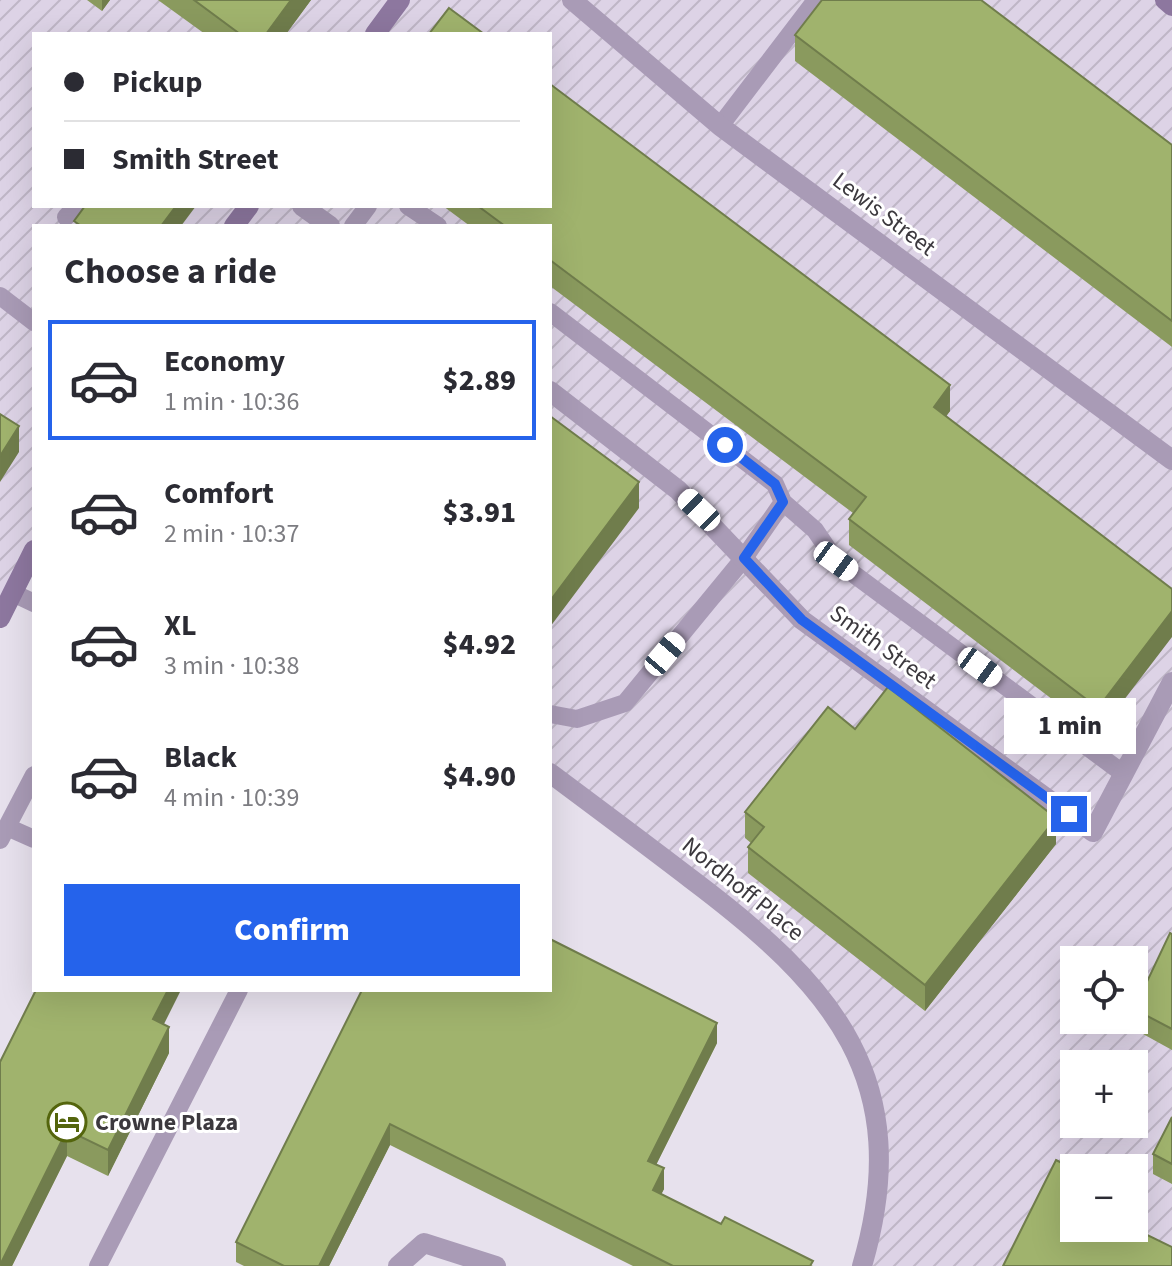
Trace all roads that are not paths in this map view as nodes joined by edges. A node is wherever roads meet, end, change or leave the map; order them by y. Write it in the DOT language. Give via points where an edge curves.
graph roads {
  1 [pos="400,0"];
  2 [pos="572,0"];
  3 [pos="816,0"];
  4 [pos="1165,0"];
  5 [pos="1172,6"];
  6 [pos="376,32"];
  7 [pos="720,126"];
  8 [pos="305,208"];
  9 [pos="411,208"];
  10 [pos="327,224"];
  11 [pos="435,224"];
  12 [pos="0,296"];
  13 [pos="552,314"];
  14 [pos="32,320"];
  15 [pos="552,393"];
  16 [pos="1172,460"];
  17 [pos="783,502"];
  18 [pos="32,554"];
  19 [pos="744,558"];
  20 [pos="13,593"];
  21 [pos="32,602"];
  22 [pos="0,618"];
  23 [pos="1172,682"];
  24 [pos="552,714"];
  25 [pos="552,774"];
  26 [pos="1124,774"];
  27 [pos="32,779"];
  28 [pos="3,833"];
  29 [pos="32,839"];
  30 [pos="238,992"];
  31 [pos="98,1266"];
  32 [pos="398,1266"];
  33 [pos="496,1266"];
  34 [pos="862,1266"];
  1 -- 6 [label="street"];
  2 -- 7 [label="street, Lewis Street"];
  3 -- 7 [label="lane"];
  4 -- 5 [label="street"];
  7 -- 16 [label="street, Lewis Street"];
  8 -- 10 [label="street"];
  9 -- 11 [label="lane"];
  12 -- 14 [label="lane"];
  13 -- 17 [label="lane" via="775,484"];
  15 -- 19 [label="street, Smith Street" via="678,490"];
  17 -- 19 [label="lane"];
  17 -- 26 [label="lane" via="815,530 836,561"];
  18 -- 20 [label="street"];
  19 -- 24 [label="lane" via="625,703 577,719"];
  19 -- 26 [label="street, Smith Street" via="802,620 1093,832"];
  20 -- 21 [label="lane"];
  20 -- 22 [label="street"];
  23 -- 26 [label="street"];
  25 -- 34 [label="street, Nordhoff Place" via="754,926 796,966 838,1018 867,1079 879,1161 874,1217"];
  27 -- 28 [label="lane"];
  28 -- 29 [label="lane"];
  30 -- 31 [label="lane"];
  32 -- 33 [label="street" via="424,1243"];
}
